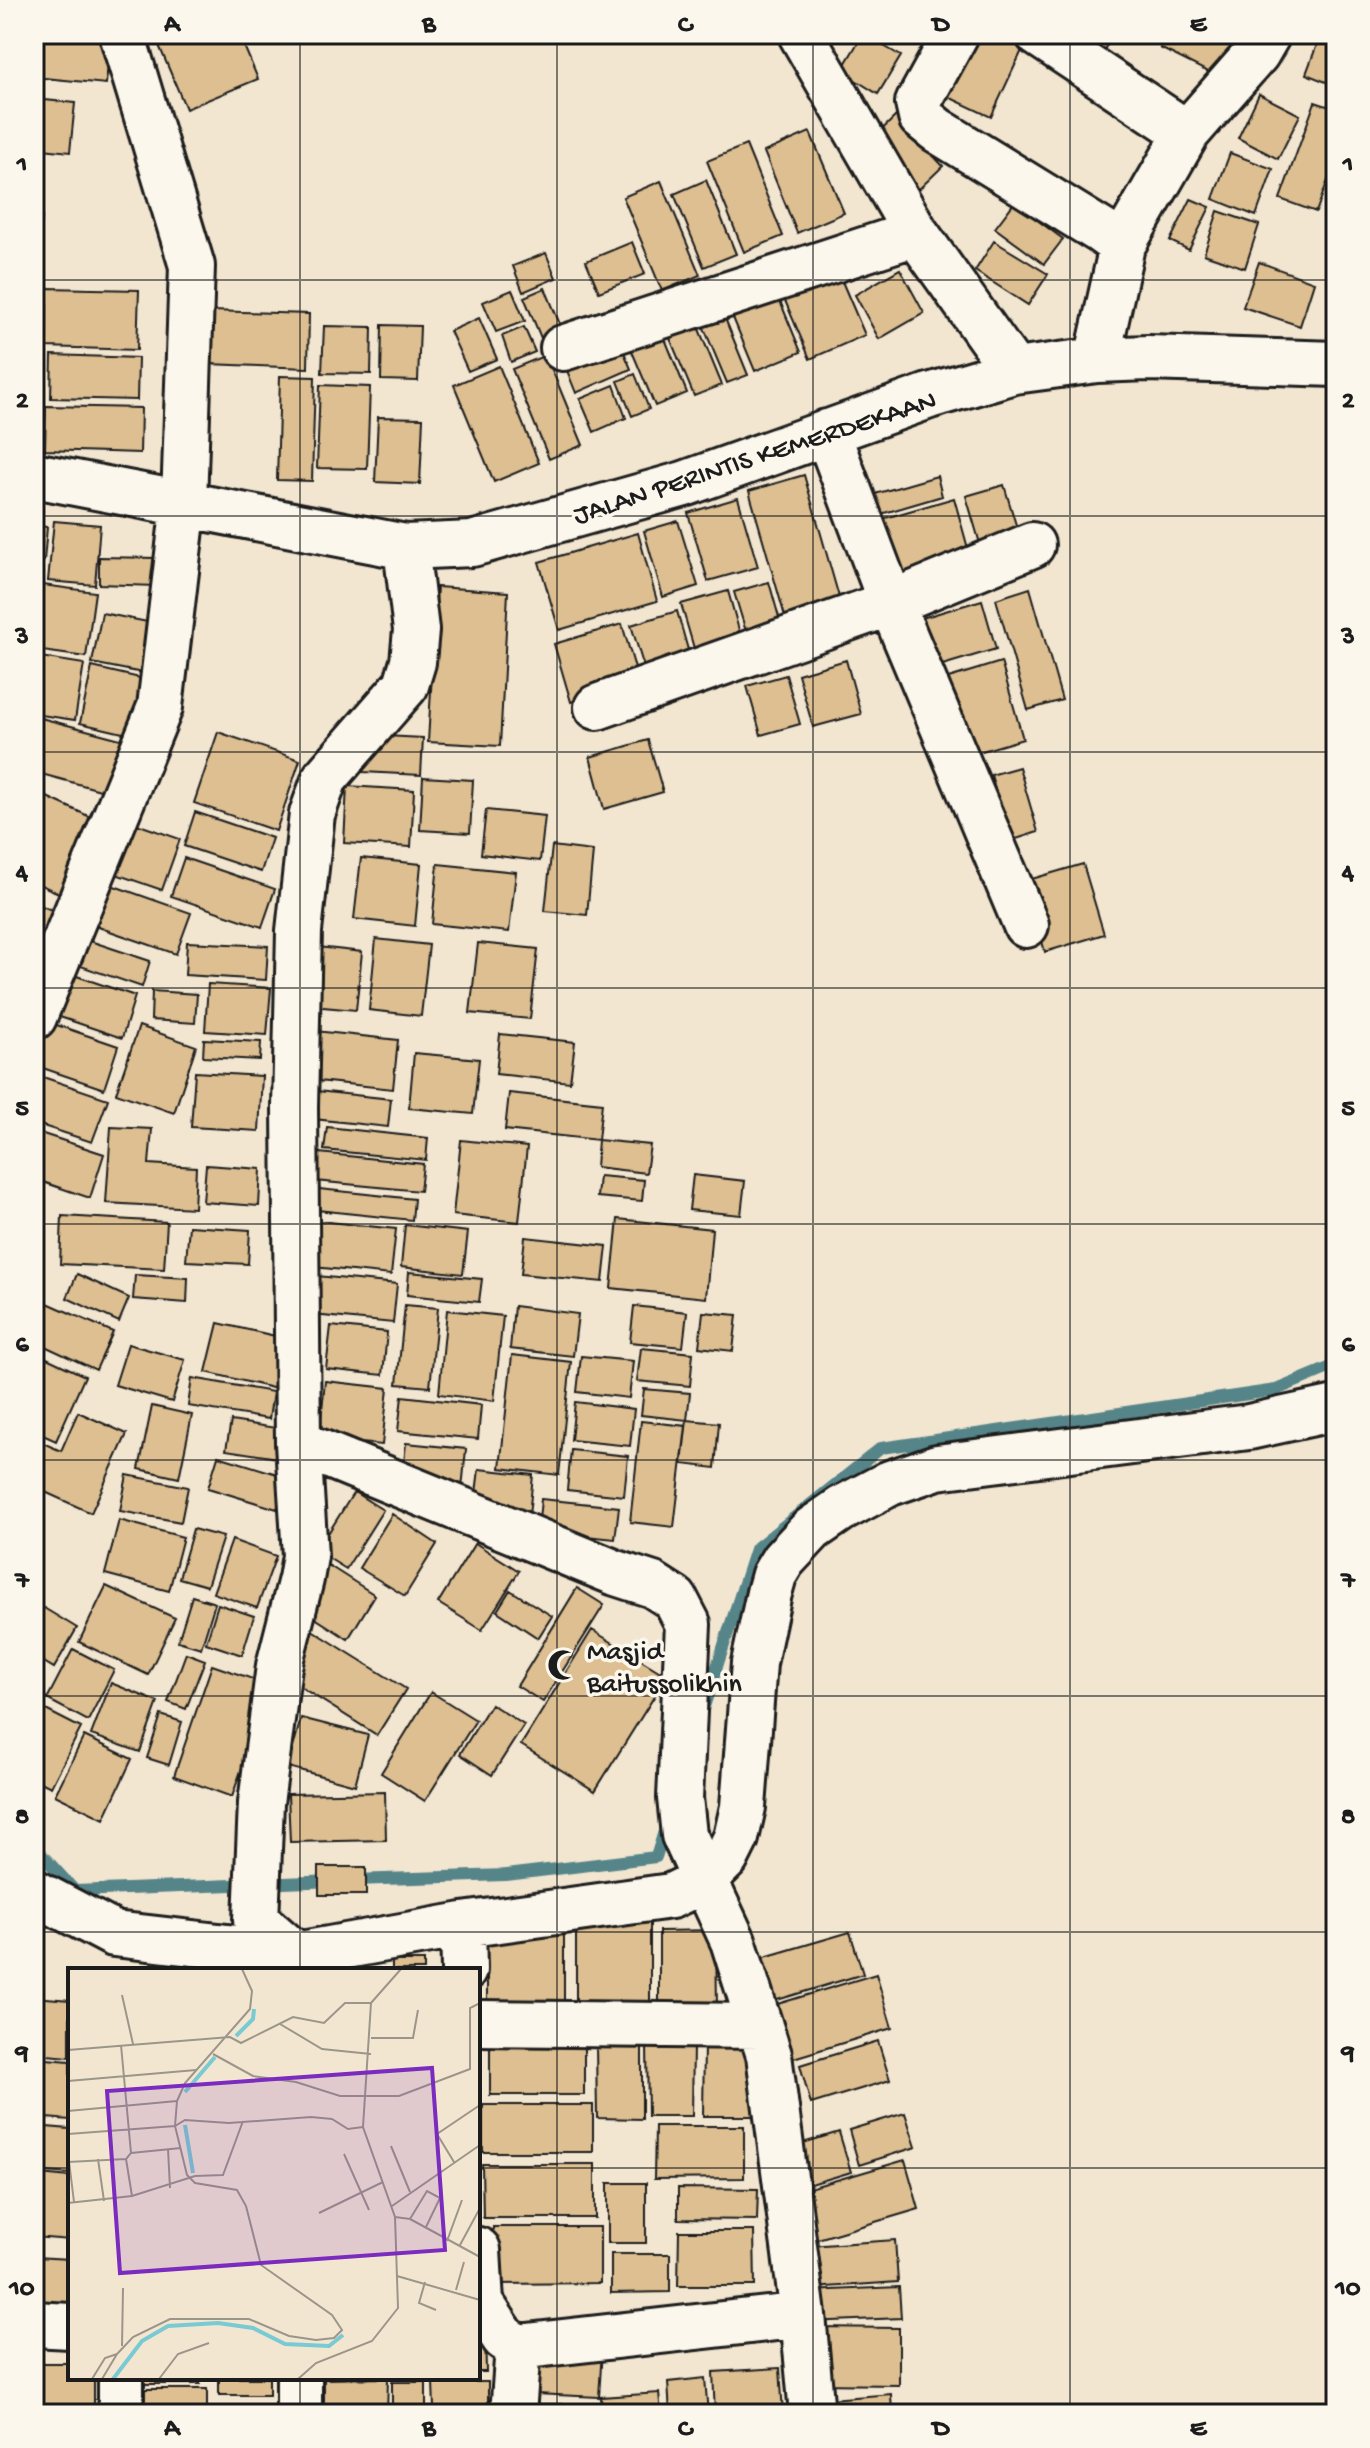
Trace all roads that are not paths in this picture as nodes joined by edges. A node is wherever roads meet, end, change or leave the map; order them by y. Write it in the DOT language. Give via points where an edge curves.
graph roads {
  1 [pos="122,34"];
  2 [pos="801,34"];
  3 [pos="956,34"];
  4 [pos="1038,34"];
  5 [pos="1268,34"];
  6 [pos="1187,133"];
  7 [pos="916,233"];
  8 [pos="1122,246"];
  9 [pos="563,348"];
  10 [pos="1097,360"];
  11 [pos="1336,364"];
  12 [pos="1014,371"];
  13 [pos="827,432"];
  14 [pos="34,475"];
  15 [pos="184,503"];
  16 [pos="1032,545"];
  17 [pos="406,547"];
  18 [pos="891,603"];
  19 [pos="597,707"];
  20 [pos="1026,925"];
  21 [pos="34,1017"];
  22 [pos="1336,1408"];
  23 [pos="298,1443"];
  24 [pos="704,1880"];
  25 [pos="34,1892"];
  26 [pos="463,1925"];
  27 [pos="114,1952"];
  28 [pos="295,1963"];
  29 [pos="464,1968"];
  30 [pos="480,2023"];
  31 [pos="760,2026"];
  32 [pos="480,2304"];
  33 [pos="803,2315"];
  34 [pos="34,2324"];
  35 [pos="68,2326"];
  36 [pos="518,2347"];
  37 [pos="121,2380"];
  38 [pos="299,2380"];
  39 [pos="121,2414"];
  40 [pos="299,2414"];
  41 [pos="513,2414"];
  42 [pos="812,2414"];
  1 -- 15 [label="street" via="192,266"];
  2 -- 7 [label="street"];
  3 -- 8 [label="street" via="918,103 921,117"];
  4 -- 6 [label="street"];
  5 -- 6 [label="street"];
  6 -- 8 [label="street"];
  7 -- 9 [label="street"];
  7 -- 12 [label="street"];
  8 -- 10 [label="street"];
  10 -- 11 [label="street, JALAN PERINTIS KEMERDEKAAN"];
  10 -- 12 [label="street, JALAN PERINTIS KEMERDEKAAN"];
  12 -- 13 [label="street, JALAN PERINTIS KEMERDEKAAN"];
  13 -- 17 [label="street, JALAN PERINTIS KEMERDEKAAN" via="684,484 472,544"];
  13 -- 18 [label="street"];
  14 -- 15 [label="street, JALAN PERINTIS KEMERDEKAAN"];
  15 -- 17 [label="street, JALAN PERINTIS KEMERDEKAAN"];
  15 -- 21 [label="street" via="160,707"];
  16 -- 18 [label="street"];
  17 -- 23 [label="street" via="416,630 406,685 325,778 312,814 299,931 295,1107"];
  18 -- 19 [label="street"];
  18 -- 20 [label="street"];
  22 -- 24 [label="street" via="1249,1427 937,1467 890,1483 826,1519 798,1543 774,1575 754,1663 736,1838 726,1858"];
  23 -- 24 [label="street" via="653,1585 675,1599 688,1624 680,1798 684,1835"];
  23 -- 28 [label="street" via="305,1556 279,1666 261,1803 256,1902"];
  24 -- 26 [label="street" via="671,1896"];
  24 -- 31 [label="street" via="733,1941"];
  25 -- 27 [label="street"];
  26 -- 28 [label="street"];
  26 -- 29 [label="street"];
  27 -- 28 [label="street"];
  30 -- 31 [label="street"];
  31 -- 33 [label="street" via="769,2055"];
  32 -- 36 [label="street" via="504,2338"];
  33 -- 36 [label="street"];
  33 -- 42 [label="street"];
  34 -- 35 [label="street"];
  36 -- 41 [label="street"];
  37 -- 39 [label="street"];
  38 -- 40 [label="street"];
}
